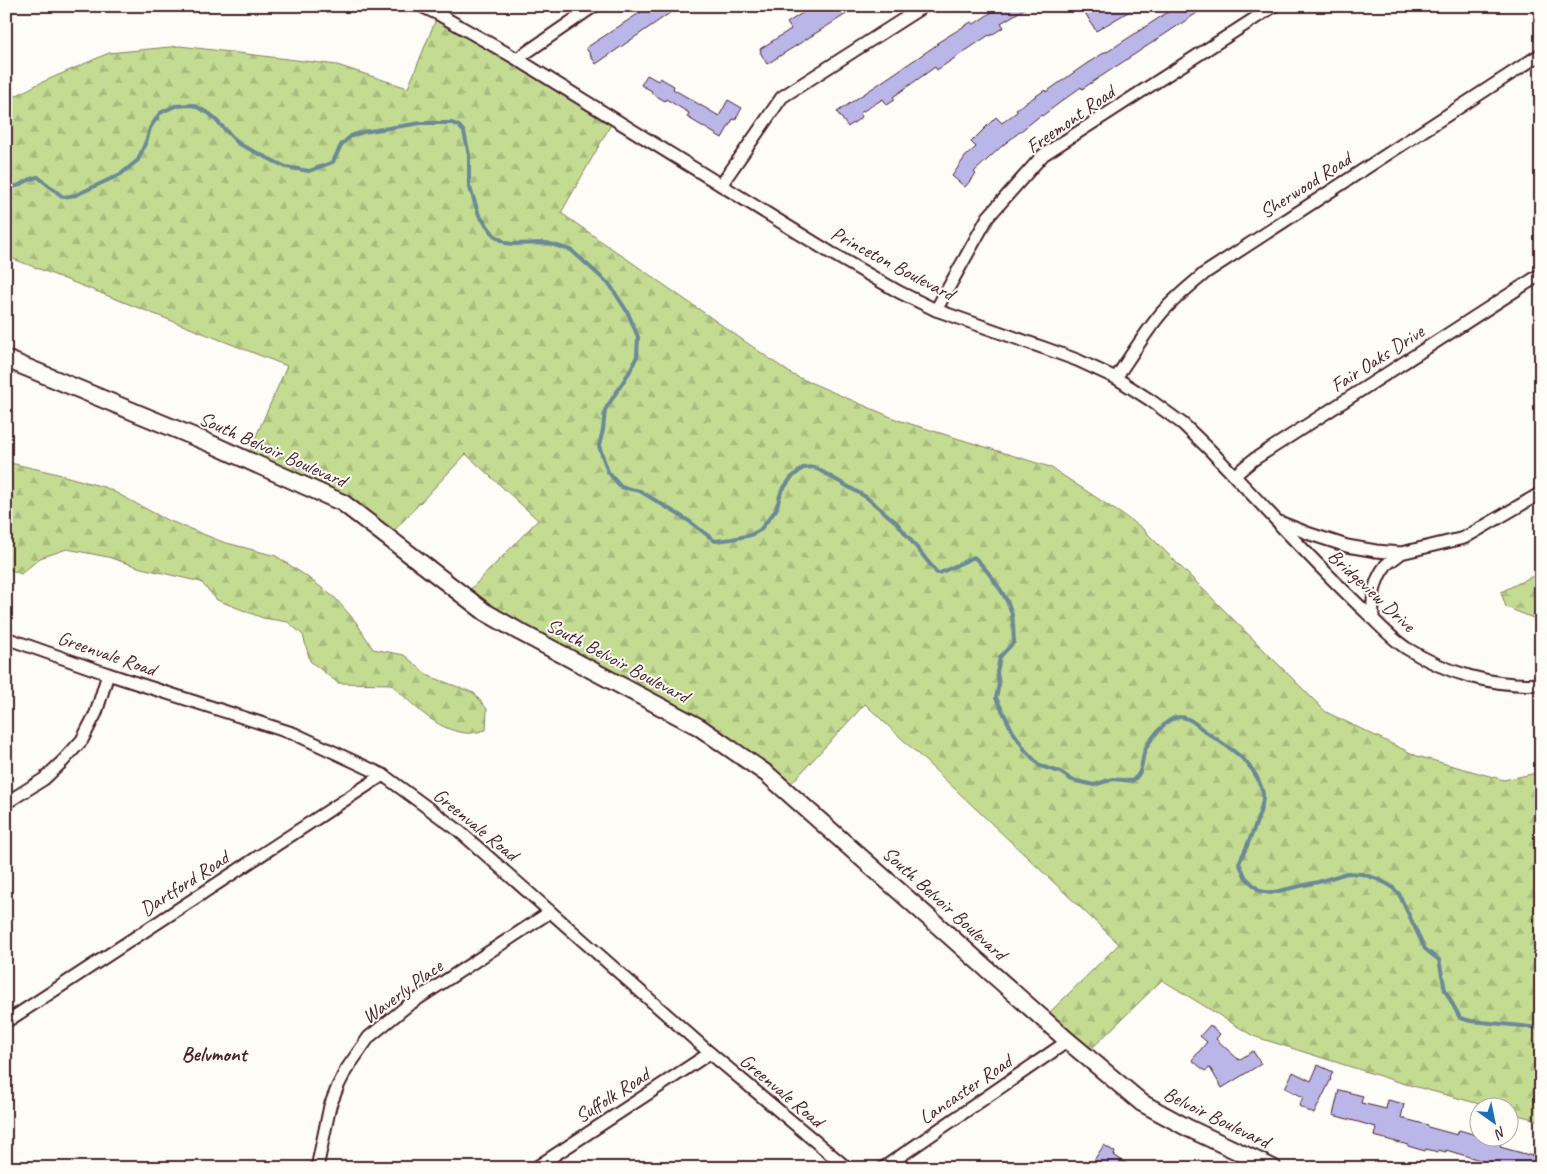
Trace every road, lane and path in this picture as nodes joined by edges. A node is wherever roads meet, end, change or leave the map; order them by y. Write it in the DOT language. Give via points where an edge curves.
graph roads {
  1 [pos="421,6"];
  2 [pos="594,6"];
  3 [pos="924,6"];
  4 [pos="1274,6"];
  5 [pos="1541,54"];
  6 [pos="517,59"];
  7 [pos="721,185"];
  8 [pos="1541,274"];
  9 [pos="936,310"];
  10 [pos="6,360"];
  11 [pos="1116,378"];
  12 [pos="1235,475"];
  13 [pos="1541,494"];
  14 [pos="1277,522"];
  15 [pos="1402,552"];
  16 [pos="1372,619"];
  17 [pos="6,638"];
  18 [pos="108,674"];
  19 [pos="1541,684"];
  20 [pos="383,775"];
  21 [pos="6,803"];
  22 [pos="550,912"];
  23 [pos="6,1022"];
  24 [pos="1068,1041"];
  25 [pos="710,1053"];
  26 [pos="1142,1103"];
  27 [pos="6,1166"];
  28 [pos="13,1168"];
  29 [pos="317,1168"];
  30 [pos="535,1168"];
  31 [pos="847,1168"];
  32 [pos="883,1168"];
  33 [pos="1273,1168"];
  1 -- 6 [label="street, Princeton Boulevard"];
  2 -- 6 [label="street"];
  3 -- 7 [label="street" via="782,97"];
  4 -- 9 [label="street, Freemont Road" via="1043,155 988,217"];
  5 -- 11 [label="street, Sherwood Road" via="1204,273 1160,315"];
  6 -- 7 [label="street, Princeton Boulevard"];
  7 -- 9 [label="street, Princeton Boulevard" via="831,253"];
  8 -- 12 [label="street, Fair Oaks Drive" via="1253,460"];
  9 -- 11 [label="street, Princeton Boulevard" via="1048,349"];
  10 -- 24 [label="street, South Belvoir Boulevard" via="208,442 343,503 485,612 699,727 767,774"];
  11 -- 12 [label="street, Princeton Boulevard" via="1183,424"];
  12 -- 14 [label="street, Princeton Boulevard"];
  13 -- 15 [label="street, Princeton Boulevard" via="1464,538"];
  14 -- 15 [label="street, Princeton Boulevard" via="1348,546"];
  14 -- 16 [label="street, Bridgeview Drive"];
  15 -- 16 [label="street, Princeton Boulevard" via="1386,565 1376,582"];
  16 -- 19 [label="street, Bridgeview Drive" via="1406,648 1466,676 1494,682"];
  17 -- 18 [label="street, Greenvale Road"];
  18 -- 20 [label="street, Greenvale Road" via="294,734"];
  18 -- 21 [label="street" via="96,713 82,740 44,778"];
  20 -- 22 [label="street, Greenvale Road" via="458,830"];
  20 -- 23 [label="street, Dartford Road"];
  22 -- 25 [label="street, Greenvale Road"];
  22 -- 29 [label="street, Waverly Place" via="406,1006 369,1037 346,1070 333,1099"];
  24 -- 26 [label="street, South Belvoir Boulevard"];
  24 -- 32 [label="street, Lancaster Road"];
  25 -- 30 [label="street, Suffolk Road"];
  25 -- 31 [label="street, Greenvale Road"];
  26 -- 33 [label="street, Belvoir Boulevard"];
  27 -- 28 [label="street"];
}
